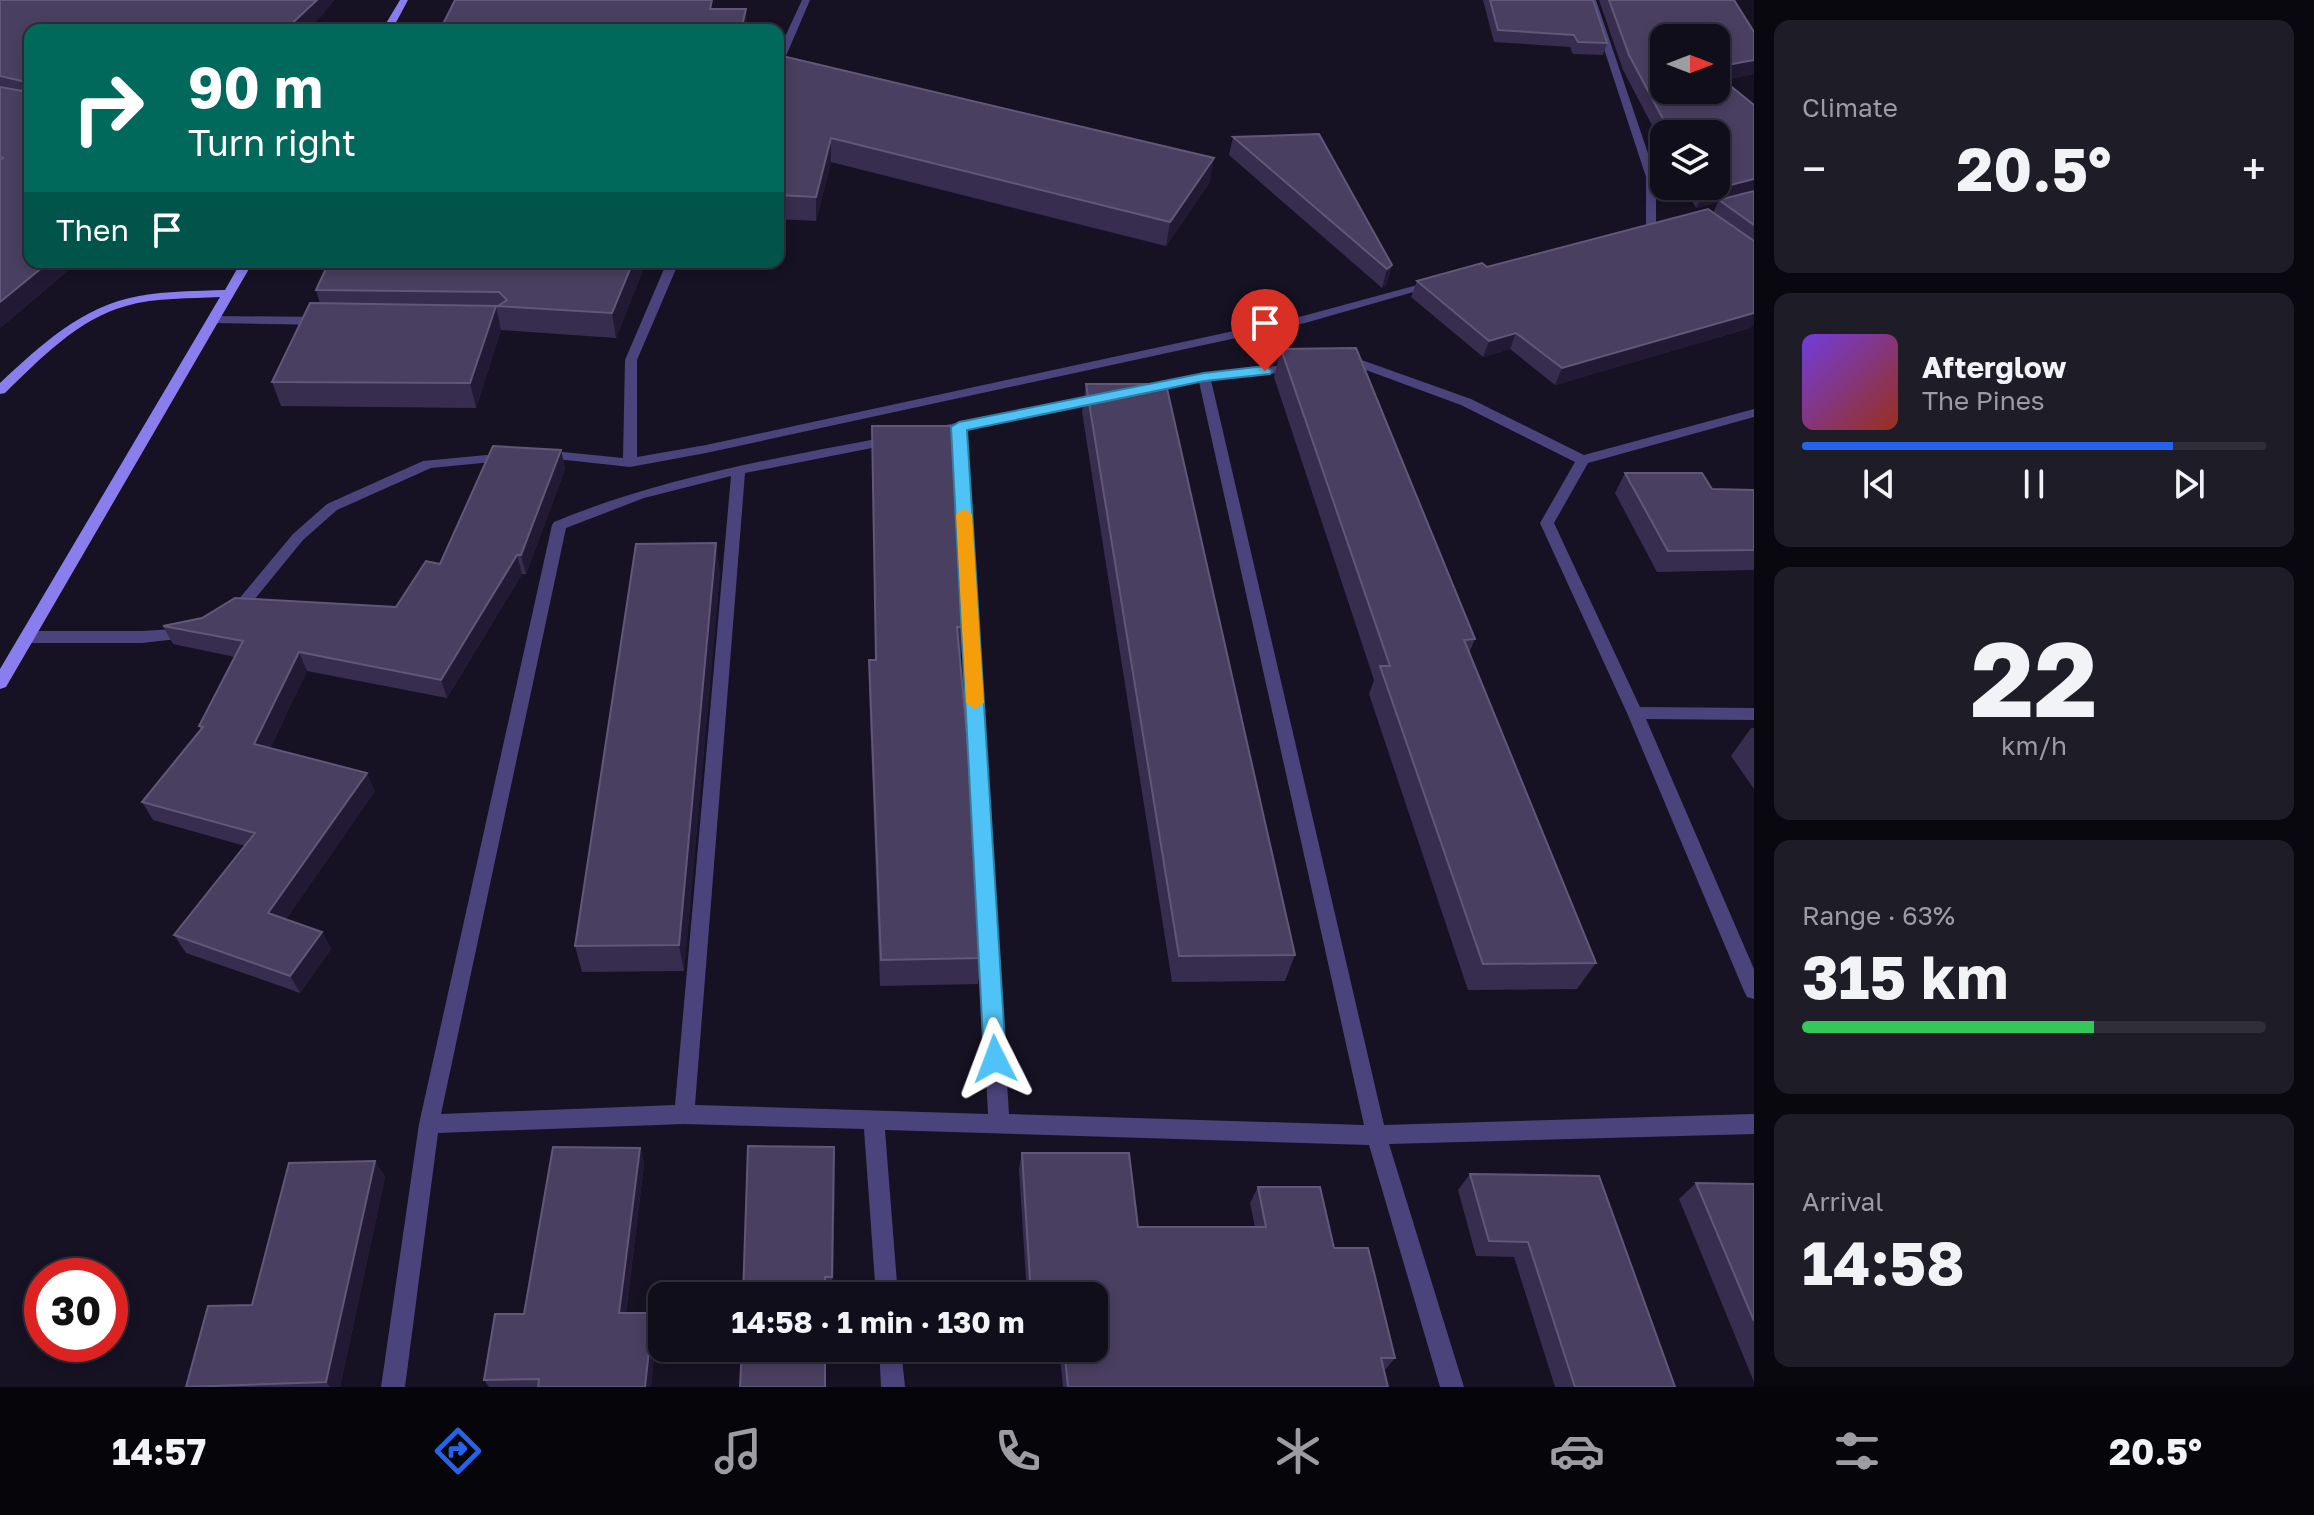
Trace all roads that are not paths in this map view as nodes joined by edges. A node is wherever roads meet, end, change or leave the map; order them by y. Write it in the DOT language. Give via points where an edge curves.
graph roads {
  1 [pos="404,0"];
  2 [pos="806,0"];
  3 [pos="1592,0"];
  4 [pos="390,24"];
  5 [pos="784,50"];
  6 [pos="1667,221"];
  7 [pos="1652,224"];
  8 [pos="1637,228"];
  9 [pos="243,268"];
  10 [pos="670,268"];
  11 [pos="1441,282"];
  12 [pos="228,293"];
  13 [pos="213,320"];
  14 [pos="335,321"];
  15 [pos="1204,377"];
  16 [pos="0,390"];
  17 [pos="1754,413"];
  18 [pos="959,427"];
  19 [pos="534,455"];
  20 [pos="519,456"];
  21 [pos="1583,460"];
  22 [pos="630,463"];
  23 [pos="738,471"];
  24 [pos="228,619"];
  25 [pos="205,630"];
  26 [pos="28,637"];
  27 [pos="0,683"];
  28 [pos="1635,713"];
  29 [pos="1754,714"];
  30 [pos="1754,991"];
  31 [pos="684,1114"];
  32 [pos="874,1120"];
  33 [pos="999,1122"];
  34 [pos="429,1124"];
  35 [pos="1754,1124"];
  36 [pos="1376,1135"];
  37 [pos="886,1282"];
  38 [pos="891,1362"];
  39 [pos="393,1387"];
  40 [pos="893,1387"];
  41 [pos="1452,1387"];
  1 -- 4 [label="street"];
  2 -- 5 [label="street"];
  3 -- 7 [label="street" via="1651,177"];
  6 -- 7 [label="street"];
  7 -- 8 [label="street"];
  9 -- 12 [label="street"];
  10 -- 22 [label="street" via="631,360"];
  11 -- 22 [label="street" via="1305,319"];
  12 -- 13 [label="street"];
  12 -- 16 [label="street" via="111,306 63,334"];
  13 -- 14 [label="street"];
  13 -- 26 [label="street"];
  15 -- 18 [label="street"];
  15 -- 21 [label="street" via="1356,362 1466,402"];
  15 -- 36 [label="street"];
  17 -- 21 [label="street"];
  18 -- 23 [label="street"];
  18 -- 33 [label="street"];
  19 -- 22 [label="street"];
  20 -- 24 [label="street" via="428,464 332,507 298,537"];
  21 -- 28 [label="street" via="1547,523"];
  23 -- 31 [label="street"];
  23 -- 34 [label="street" via="601,506 559,525"];
  25 -- 26 [label="street" via="142,637"];
  26 -- 27 [label="street"];
  28 -- 29 [label="street"];
  28 -- 30 [label="street"];
  31 -- 32 [label="street"];
  31 -- 34 [label="street"];
  32 -- 33 [label="street"];
  32 -- 37 [label="street"];
  33 -- 36 [label="street"];
  34 -- 39 [label="street"];
  35 -- 36 [label="street"];
  36 -- 41 [label="street"];
  38 -- 40 [label="street"];
}
